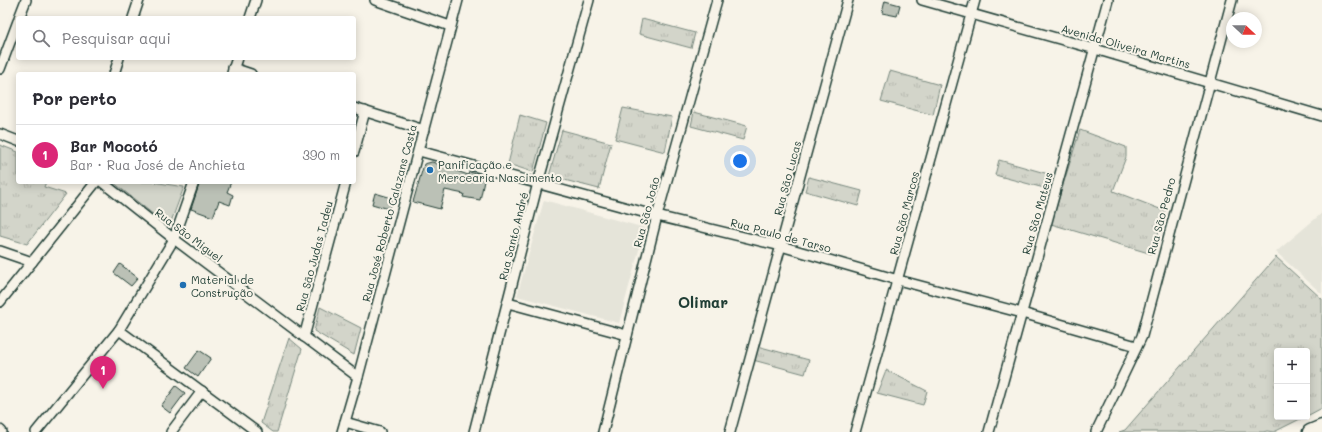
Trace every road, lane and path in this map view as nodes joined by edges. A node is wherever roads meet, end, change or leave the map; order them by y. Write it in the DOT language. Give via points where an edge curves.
graph roads {
  1 [pos="26,0"];
  2 [pos="139,0"];
  3 [pos="256,0"];
  4 [pos="375,0"];
  5 [pos="458,0"];
  6 [pos="589,0"];
  7 [pos="717,0"];
  8 [pos="848,0"];
  9 [pos="922,0"];
  10 [pos="975,0"];
  11 [pos="1108,0"];
  12 [pos="1232,0"];
  13 [pos="971,14"];
  14 [pos="20,16"];
  15 [pos="134,16"];
  16 [pos="251,16"];
  17 [pos="16,26"];
  18 [pos="450,26"];
  19 [pos="1095,49"];
  20 [pos="119,60"];
  21 [pos="236,60"];
  22 [pos="0,70"];
  23 [pos="232,71"];
  24 [pos="115,72"];
  25 [pos="1209,83"];
  26 [pos="356,109"];
  27 [pos="365,111"];
  28 [pos="1322,116"];
  29 [pos="424,130"];
  30 [pos="0,134"];
  31 [pos="16,140"];
  32 [pos="356,145"];
  33 [pos="419,151"];
  34 [pos="538,183"];
  35 [pos="94,184"];
  36 [pos="105,184"];
  37 [pos="193,184"];
  38 [pos="345,184"];
  39 [pos="657,216"];
  40 [pos="174,239"];
  41 [pos="781,246"];
  42 [pos="0,251"];
  43 [pos="32,262"];
  44 [pos="898,280"];
  45 [pos="0,302"];
  46 [pos="508,303"];
  47 [pos="1022,313"];
  48 [pos="118,330"];
  49 [pos="627,335"];
  50 [pos="304,337"];
  51 [pos="1136,348"];
  52 [pos="358,377"];
  53 [pos="202,391"];
  54 [pos="345,422"];
  55 [pos="1322,427"];
  56 [pos="36,432"];
  57 [pos="171,432"];
  58 [pos="257,432"];
  59 [pos="342,432"];
  60 [pos="380,432"];
  61 [pos="474,432"];
  62 [pos="603,432"];
  63 [pos="730,432"];
  64 [pos="855,432"];
  65 [pos="989,432"];
  66 [pos="1096,432"];
  67 [pos="1310,432"];
  1 -- 14 [label="street"];
  2 -- 15 [label="street"];
  3 -- 16 [label="street"];
  4 -- 18 [label="street"];
  5 -- 18 [label="street, Rua José Roberto Calazans Costa"];
  6 -- 34 [label="street, Rua Santo André"];
  7 -- 39 [label="street, Rua São João"];
  8 -- 41 [label="street, Rua São Lucas"];
  9 -- 13 [label="street, Avenida Oliveira Martins"];
  10 -- 13 [label="street, Rua São Marcos"];
  11 -- 19 [label="street, Rua São Mateus"];
  12 -- 25 [label="street, Rua São Pedro"];
  13 -- 19 [label="street, Avenida Oliveira Martins"];
  13 -- 44 [label="street, Rua São Marcos"];
  17 -- 22 [label="street"];
  18 -- 29 [label="street, Rua José Roberto Calazans Costa"];
  19 -- 25 [label="street, Avenida Oliveira Martins"];
  19 -- 47 [label="street, Rua São Mateus"];
  20 -- 24 [label="street"];
  21 -- 23 [label="street"];
  25 -- 28 [label="street, Avenida Oliveira Martins"];
  25 -- 51 [label="street, Rua São Pedro" via="1142,336"];
  26 -- 27 [label="street"];
  27 -- 29 [label="street"];
  27 -- 32 [label="street"];
  29 -- 33 [label="street, Rua José Roberto Calazans Costa"];
  30 -- 31 [label="street"];
  33 -- 34 [label="street, Rua Paulo de Tarso"];
  33 -- 52 [label="street, Rua José Roberto Calazans Costa"];
  34 -- 39 [label="street, Rua Paulo de Tarso"];
  34 -- 46 [label="street, Rua Santo André"];
  35 -- 43 [label="street"];
  36 -- 40 [label="street, Rua São Miguel"];
  37 -- 40 [label="street"];
  38 -- 50 [label="street, Rua São Judas Tadeu"];
  39 -- 41 [label="street, Rua Paulo de Tarso"];
  39 -- 49 [label="street, Rua São João"];
  40 -- 48 [label="street"];
  40 -- 50 [label="street, Rua São Miguel"];
  41 -- 44 [label="street, Rua Paulo de Tarso"];
  41 -- 63 [label="street, Rua São Lucas"];
  42 -- 43 [label="street"];
  43 -- 45 [label="street"];
  44 -- 47 [label="street, Rua Paulo de Tarso"];
  44 -- 64 [label="street, Rua São Marcos"];
  46 -- 49 [label="street"];
  46 -- 61 [label="street, Rua Santo André"];
  47 -- 51 [label="street, Rua Paulo de Tarso"];
  47 -- 65 [label="street, Rua São Mateus"];
  48 -- 53 [label="street"];
  48 -- 56 [label="street"];
  49 -- 62 [label="street, Rua São João"];
  50 -- 52 [label="street, Rua São Miguel"];
  51 -- 66 [label="street, Rua São Pedro"];
  52 -- 54 [label="street, Rua José Roberto Calazans Costa"];
  53 -- 57 [label="street"];
  53 -- 58 [label="street"];
  54 -- 59 [label="street, Rua José Roberto Calazans Costa"];
  54 -- 60 [label="street"];
  55 -- 67 [label="main road"];
}
